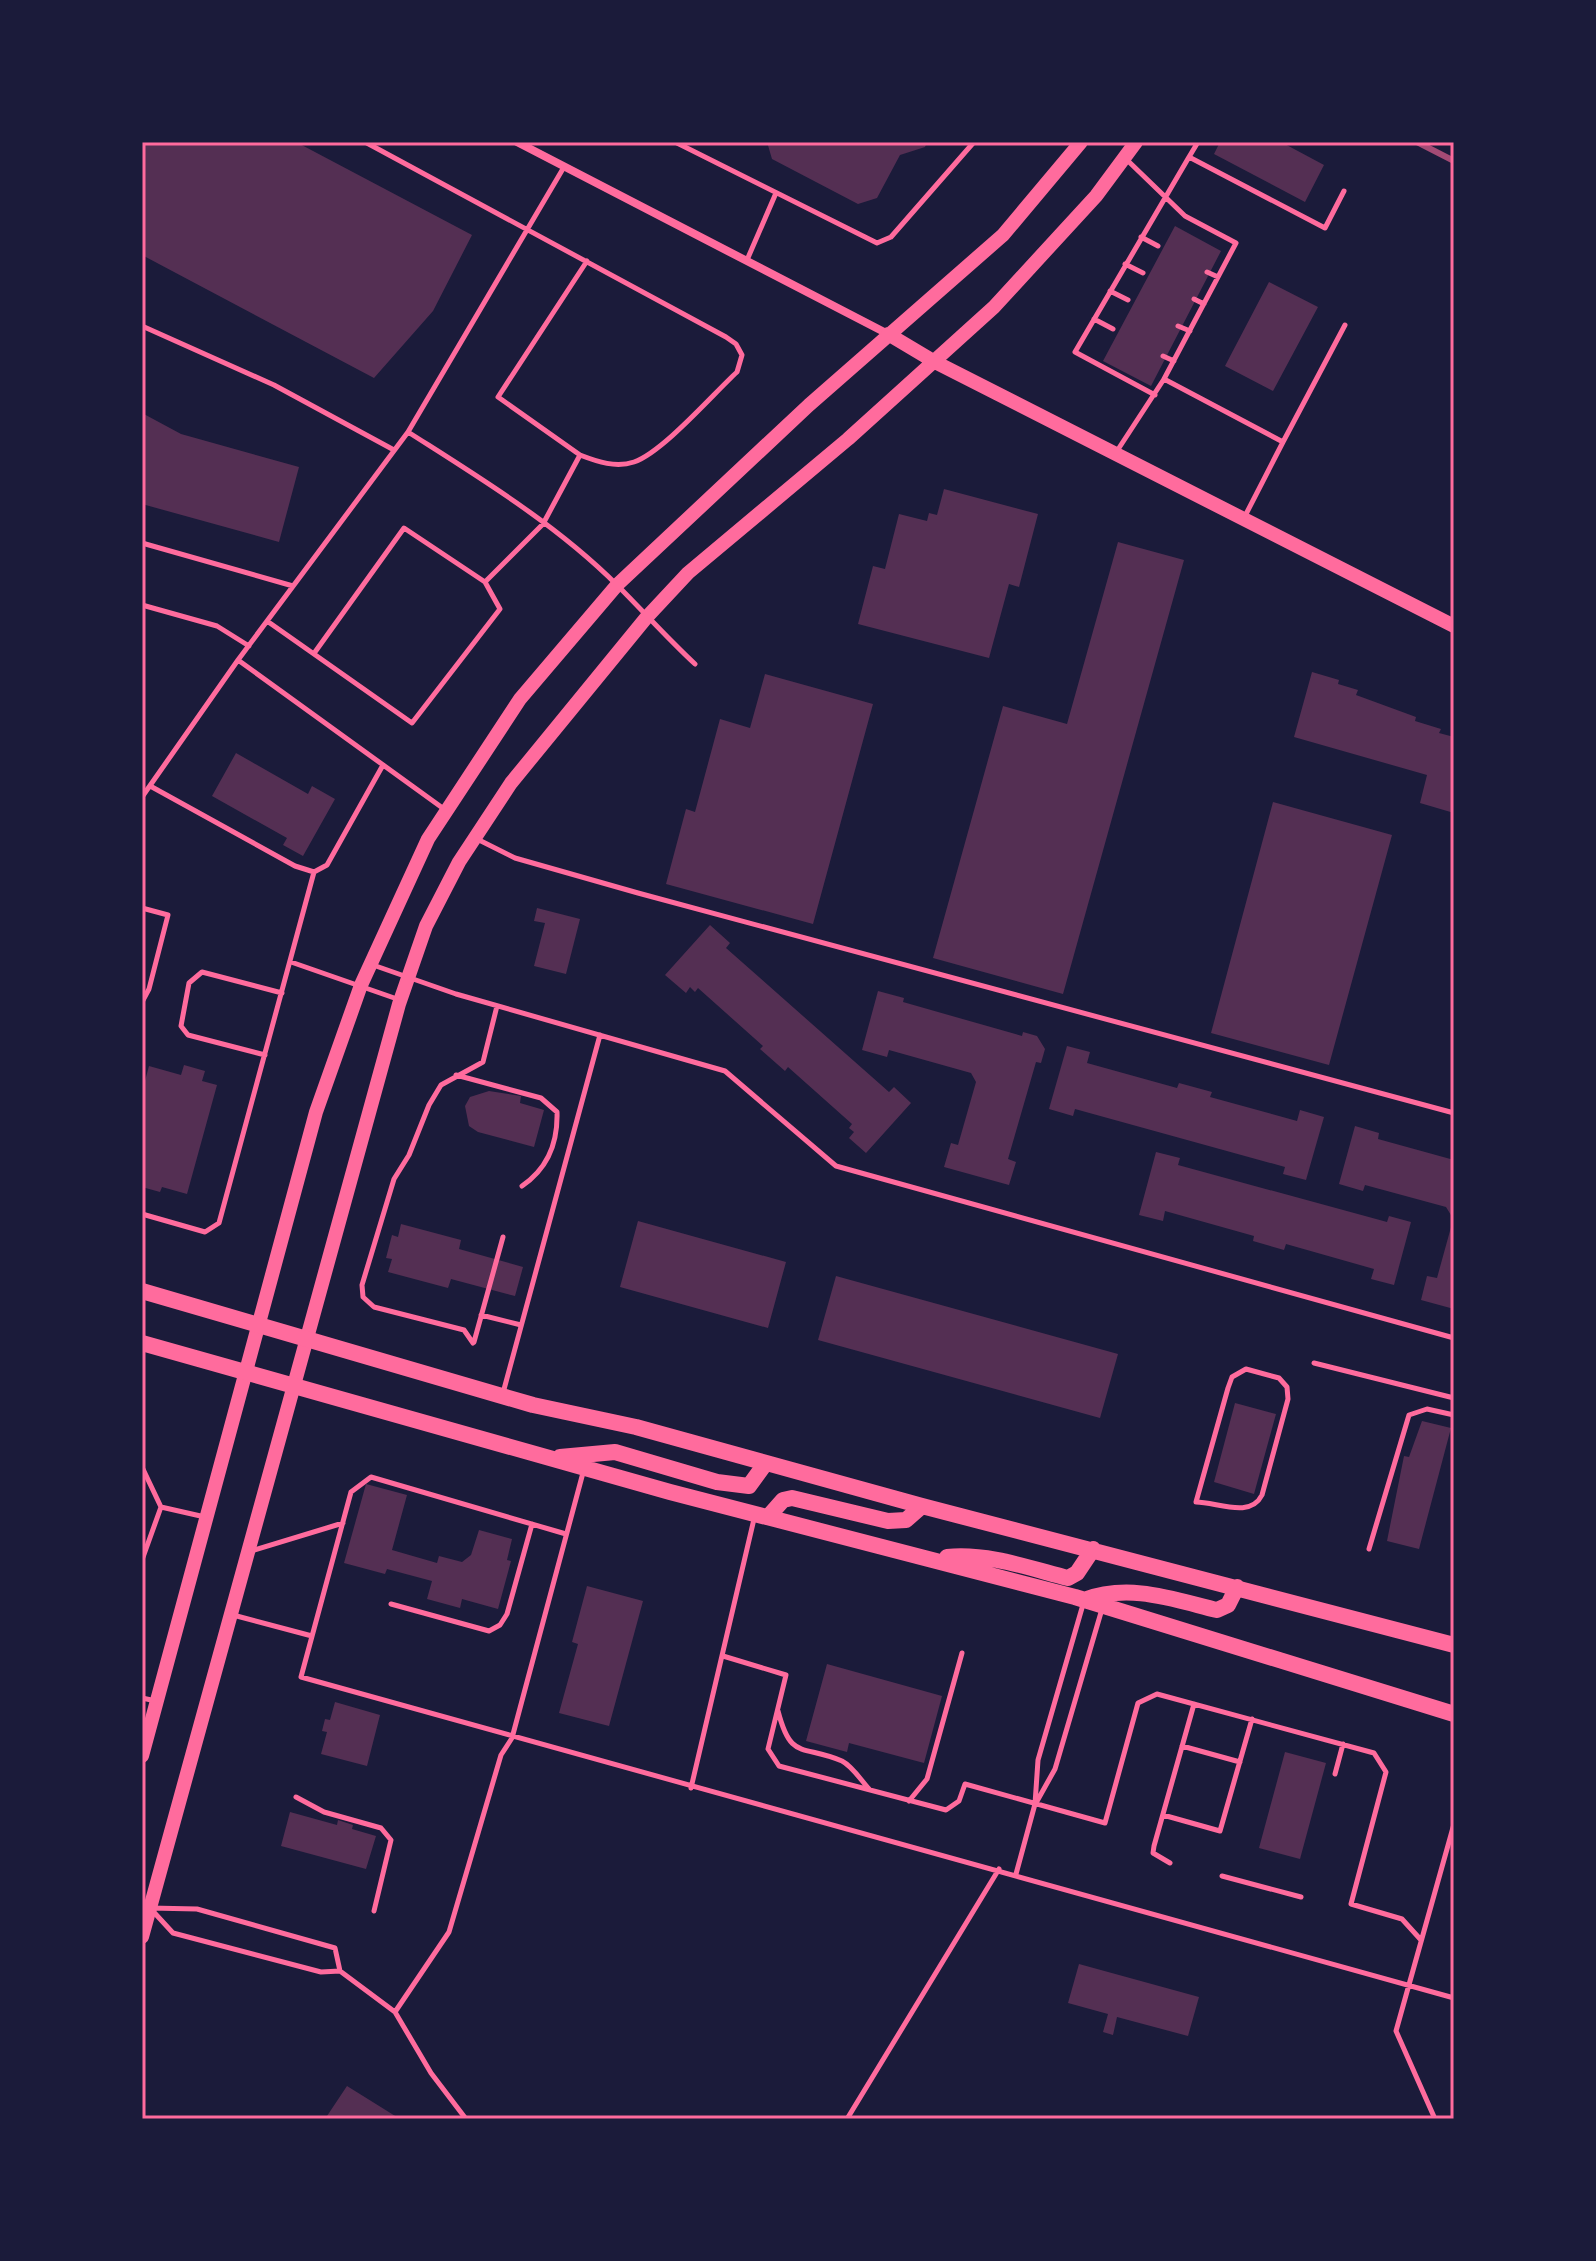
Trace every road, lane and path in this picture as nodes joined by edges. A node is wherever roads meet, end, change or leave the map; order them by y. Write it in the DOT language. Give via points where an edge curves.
graph roads {
  1 [pos="365,142"];
  2 [pos="517,142"];
  3 [pos="675,142"];
  4 [pos="974,142"];
  5 [pos="1081,142"];
  6 [pos="1136,142"];
  7 [pos="1198,142"];
  8 [pos="1125,157"];
  9 [pos="1189,157"];
  10 [pos="564,167"];
  11 [pos="1344,191"];
  12 [pos="776,193"];
  13 [pos="1164,197"];
  14 [pos="529,230"];
  15 [pos="1141,237"];
  16 [pos="1158,246"];
  17 [pos="747,260"];
  18 [pos="587,261"];
  19 [pos="1125,264"];
  20 [pos="1207,272"];
  21 [pos="1143,273"];
  22 [pos="1218,277"];
  23 [pos="1110,291"];
  24 [pos="1194,299"];
  25 [pos="1128,300"];
  26 [pos="1204,304"];
  27 [pos="1094,319"];
  28 [pos="1345,325"];
  29 [pos="142,326"];
  30 [pos="1178,326"];
  31 [pos="1113,329"];
  32 [pos="1190,331"];
  33 [pos="888,334"];
  34 [pos="1163,356"];
  35 [pos="1174,361"];
  36 [pos="935,362"];
  37 [pos="1164,379"];
  38 [pos="1155,395"];
  39 [pos="408,432"];
  40 [pos="1283,442"];
  41 [pos="394,450"];
  42 [pos="1115,454"];
  43 [pos="580,455"];
  44 [pos="1244,519"];
  45 [pos="543,524"];
  46 [pos="142,543"];
  47 [pos="485,582"];
  48 [pos="617,585"];
  49 [pos="293,586"];
  50 [pos="142,605"];
  51 [pos="646,618"];
  52 [pos="267,621"];
  53 [pos="1454,626"];
  54 [pos="249,646"];
  55 [pos="315,652"];
  56 [pos="238,660"];
  57 [pos="695,664"];
  58 [pos="383,765"];
  59 [pos="152,787"];
  60 [pos="142,797"];
  61 [pos="446,810"];
  62 [pos="474,838"];
  63 [pos="314,872"];
  64 [pos="142,908"];
  65 [pos="291,962"];
  66 [pos="370,964"];
  67 [pos="408,977"];
  68 [pos="361,985"];
  69 [pos="282,993"];
  70 [pos="401,1000"];
  71 [pos="142,1002"];
  72 [pos="497,1006"];
  73 [pos="600,1035"];
  74 [pos="265,1055"];
  75 [pos="456,1075"];
  76 [pos="1454,1113"];
  77 [pos="522,1186"];
  78 [pos="142,1214"];
  79 [pos="503,1237"];
  80 [pos="142,1291"];
  81 [pos="481,1315"];
  82 [pos="260,1325"];
  83 [pos="521,1325"];
  84 [pos="308,1338"];
  85 [pos="1454,1338"];
  86 [pos="142,1343"];
  87 [pos="1314,1363"];
  88 [pos="245,1373"];
  89 [pos="296,1387"];
  90 [pos="502,1395"];
  91 [pos="1454,1398"];
  92 [pos="1454,1415"];
  93 [pos="547,1458"];
  94 [pos="765,1464"];
  95 [pos="142,1467"];
  96 [pos="584,1468"];
  97 [pos="1196,1502"];
  98 [pos="922,1506"];
  99 [pos="161,1507"];
  100 [pos="762,1515"];
  101 [pos="206,1518"];
  102 [pos="343,1523"];
  103 [pos="532,1524"];
  104 [pos="566,1534"];
  105 [pos="1093,1549"];
  106 [pos="1369,1549"];
  107 [pos="250,1551"];
  108 [pos="934,1558"];
  109 [pos="142,1560"];
  110 [pos="1237,1587"];
  111 [pos="1084,1600"];
  112 [pos="391,1604"];
  113 [pos="1103,1606"];
  114 [pos="232,1615"];
  115 [pos="312,1636"];
  116 [pos="1454,1645"];
  117 [pos="962,1653"];
  118 [pos="723,1656"];
  119 [pos="150,1700"];
  120 [pos="1194,1704"];
  121 [pos="777,1710"];
  122 [pos="1454,1714"];
  123 [pos="1252,1719"];
  124 [pos="512,1738"];
  125 [pos="1343,1744"];
  126 [pos="1182,1746"];
  127 [pos="142,1756"];
  128 [pos="1240,1762"];
  129 [pos="1335,1774"];
  130 [pos="691,1788"];
  131 [pos="871,1791"];
  132 [pos="296,1797"];
  133 [pos="909,1801"];
  134 [pos="1035,1804"];
  135 [pos="1163,1815"];
  136 [pos="1454,1824"];
  137 [pos="1170,1863"];
  138 [pos="999,1869"];
  139 [pos="1016,1874"];
  140 [pos="1222,1876"];
  141 [pos="1301,1897"];
  142 [pos="146,1907"];
  143 [pos="374,1911"];
  144 [pos="142,1937"];
  145 [pos="1421,1940"];
  146 [pos="340,1971"];
  147 [pos="1409,1985"];
  148 [pos="1454,1998"];
  149 [pos="395,2012"];
  150 [pos="466,2119"];
  151 [pos="847,2119"];
  152 [pos="1435,2119"];
  1 -- 14 [label="lane"];
  2 -- 10 [label="street"];
  3 -- 12 [label="lane"];
  4 -- 12 [label="lane" via="891,237 877,243"];
  5 -- 33 [label="main road" via="1003,235"];
  6 -- 8 [label="main road"];
  7 -- 9 [label="lane"];
  8 -- 13 [label="lane"];
  8 -- 36 [label="main road" via="994,307"];
  9 -- 11 [label="lane" via="1325,228"];
  9 -- 13 [label="lane"];
  10 -- 14 [label="lane"];
  10 -- 17 [label="street"];
  12 -- 17 [label="lane"];
  13 -- 15 [label="lane"];
  13 -- 22 [label="lane" via="1185,216 1236,243"];
  14 -- 18 [label="lane"];
  14 -- 39 [label="lane"];
  15 -- 16 [label="lane"];
  15 -- 19 [label="lane"];
  17 -- 33 [label="street"];
  18 -- 43 [label="lane" via="498,397"];
  18 -- 43 [label="lane" via="726,337 742,355 737,372 653,451 619,464"];
  19 -- 21 [label="lane"];
  19 -- 23 [label="lane"];
  20 -- 22 [label="lane"];
  22 -- 26 [label="lane"];
  23 -- 25 [label="lane"];
  23 -- 27 [label="lane"];
  24 -- 26 [label="lane"];
  26 -- 32 [label="lane"];
  27 -- 31 [label="lane"];
  27 -- 38 [label="lane" via="1075,352"];
  28 -- 40 [label="lane"];
  29 -- 41 [label="lane" via="274,385"];
  30 -- 32 [label="lane"];
  32 -- 35 [label="lane"];
  33 -- 36 [label="main road"];
  33 -- 48 [label="main road"];
  34 -- 35 [label="lane"];
  35 -- 37 [label="lane"];
  36 -- 42 [label="main road"];
  36 -- 51 [label="main road" via="688,573"];
  37 -- 38 [label="lane"];
  37 -- 40 [label="lane"];
  38 -- 42 [label="lane"];
  39 -- 41 [label="lane"];
  39 -- 45 [label="lane"];
  40 -- 44 [label="lane"];
  41 -- 49 [label="lane"];
  42 -- 44 [label="main road"];
  43 -- 45 [label="lane"];
  44 -- 53 [label="main road"];
  45 -- 47 [label="lane"];
  45 -- 48 [label="lane"];
  46 -- 49 [label="lane"];
  47 -- 55 [label="lane" via="404,528"];
  47 -- 55 [label="lane" via="500,609 412,723"];
  48 -- 51 [label="lane"];
  48 -- 61 [label="main road" via="520,699"];
  49 -- 52 [label="lane"];
  50 -- 54 [label="lane" via="217,626"];
  51 -- 57 [label="lane"];
  51 -- 62 [label="main road" via="528,762"];
  52 -- 54 [label="lane"];
  52 -- 55 [label="lane"];
  54 -- 56 [label="lane"];
  56 -- 58 [label="lane"];
  56 -- 59 [label="lane"];
  58 -- 61 [label="lane"];
  58 -- 63 [label="lane" via="327,865"];
  59 -- 60 [label="lane"];
  59 -- 63 [label="lane"];
  61 -- 66 [label="main road"];
  62 -- 67 [label="main road" via="426,926"];
  62 -- 76 [label="lane" via="515,858 638,893"];
  63 -- 65 [label="lane"];
  64 -- 71 [label="lane" via="168,915"];
  65 -- 68 [label="lane"];
  65 -- 69 [label="lane"];
  66 -- 67 [label="lane"];
  66 -- 68 [label="main road"];
  67 -- 70 [label="main road"];
  67 -- 72 [label="lane"];
  68 -- 70 [label="lane"];
  68 -- 82 [label="main road" via="316,1112"];
  69 -- 74 [label="lane"];
  69 -- 74 [label="lane" via="202,972 189,983 181,1026 188,1035"];
  70 -- 84 [label="main road"];
  72 -- 73 [label="lane"];
  72 -- 75 [label="lane" via="483,1062"];
  73 -- 83 [label="lane"];
  73 -- 85 [label="lane" via="725,1071 836,1166"];
  74 -- 78 [label="lane" via="219,1223 205,1232"];
  75 -- 77 [label="lane" via="541,1098 557,1112 550,1155 540,1173"];
  75 -- 81 [label="lane" via="441,1085 429,1105 394,1179 362,1285 363,1297 374,1307 464,1330 473,1343"];
  79 -- 81 [label="lane"];
  80 -- 82 [label="main road"];
  81 -- 83 [label="lane"];
  82 -- 84 [label="main road"];
  82 -- 88 [label="main road"];
  83 -- 90 [label="lane"];
  84 -- 89 [label="main road"];
  84 -- 90 [label="main road"];
  86 -- 88 [label="main road"];
  87 -- 91 [label="lane"];
  88 -- 89 [label="main road"];
  88 -- 101 [label="main road"];
  89 -- 93 [label="main road"];
  89 -- 107 [label="main road"];
  90 -- 94 [label="main road"];
  92 -- 106 [label="lane" via="1427,1409 1409,1415"];
  93 -- 94 [label="main road" via="615,1452 749,1486"];
  93 -- 96 [label="main road"];
  94 -- 98 [label="main road"];
  95 -- 99 [label="lane"];
  96 -- 100 [label="main road"];
  96 -- 104 [label="lane"];
  97 -- 97 [label="lane" via="1247,1509 1258,1504 1288,1399 1279,1378 1246,1369 1232,1377"];
  98 -- 100 [label="main road" via="906,1520 888,1521 792,1498"];
  98 -- 105 [label="main road"];
  99 -- 101 [label="lane"];
  99 -- 109 [label="lane"];
  100 -- 108 [label="main road"];
  100 -- 118 [label="lane"];
  101 -- 119 [label="main road"];
  102 -- 103 [label="lane" via="351,1492 371,1477"];
  102 -- 107 [label="lane"];
  102 -- 115 [label="lane"];
  103 -- 104 [label="lane"];
  103 -- 112 [label="lane" via="500,1625 489,1631"];
  104 -- 124 [label="lane"];
  105 -- 108 [label="main road" via="1068,1578 964,1555"];
  105 -- 110 [label="main road"];
  107 -- 114 [label="main road"];
  108 -- 111 [label="main road"];
  110 -- 111 [label="main road" via="1228,1605 1217,1610 1125,1591"];
  110 -- 116 [label="main road"];
  111 -- 113 [label="main road"];
  111 -- 134 [label="lane" via="1038,1760"];
  113 -- 122 [label="main road"];
  113 -- 134 [label="lane" via="1055,1769"];
  114 -- 115 [label="lane"];
  114 -- 142 [label="main road"];
  115 -- 124 [label="lane" via="301,1677"];
  117 -- 133 [label="lane" via="927,1779"];
  118 -- 121 [label="lane" via="786,1675"];
  118 -- 130 [label="lane"];
  119 -- 127 [label="main road"];
  120 -- 123 [label="lane"];
  120 -- 126 [label="lane"];
  120 -- 134 [label="lane" via="1157,1694 1138,1703 1105,1823"];
  121 -- 131 [label="lane" via="785,1740 845,1763"];
  121 -- 131 [label="lane" via="768,1749 779,1766"];
  123 -- 125 [label="lane"];
  123 -- 128 [label="lane"];
  124 -- 130 [label="lane"];
  124 -- 149 [label="lane" via="501,1755 449,1932"];
  125 -- 129 [label="lane"];
  125 -- 145 [label="lane" via="1374,1753 1386,1772 1351,1904 1402,1919"];
  126 -- 128 [label="lane"];
  126 -- 135 [label="lane"];
  128 -- 135 [label="lane" via="1220,1831"];
  130 -- 138 [label="lane"];
  131 -- 133 [label="lane"];
  132 -- 143 [label="lane" via="324,1812 381,1828 391,1840"];
  133 -- 134 [label="lane" via="946,1810 959,1801 965,1784"];
  134 -- 139 [label="lane"];
  135 -- 137 [label="lane" via="1153,1853"];
  136 -- 145 [label="lane"];
  138 -- 139 [label="lane"];
  138 -- 151 [label="lane"];
  139 -- 147 [label="lane"];
  140 -- 141 [label="lane"];
  142 -- 144 [label="main road"];
  142 -- 146 [label="lane" via="173,1933 321,1972"];
  142 -- 146 [label="lane" via="197,1909 335,1948"];
  145 -- 147 [label="lane"];
  146 -- 149 [label="lane"];
  147 -- 148 [label="lane"];
  147 -- 152 [label="lane" via="1396,2031"];
  149 -- 150 [label="lane"];
}
